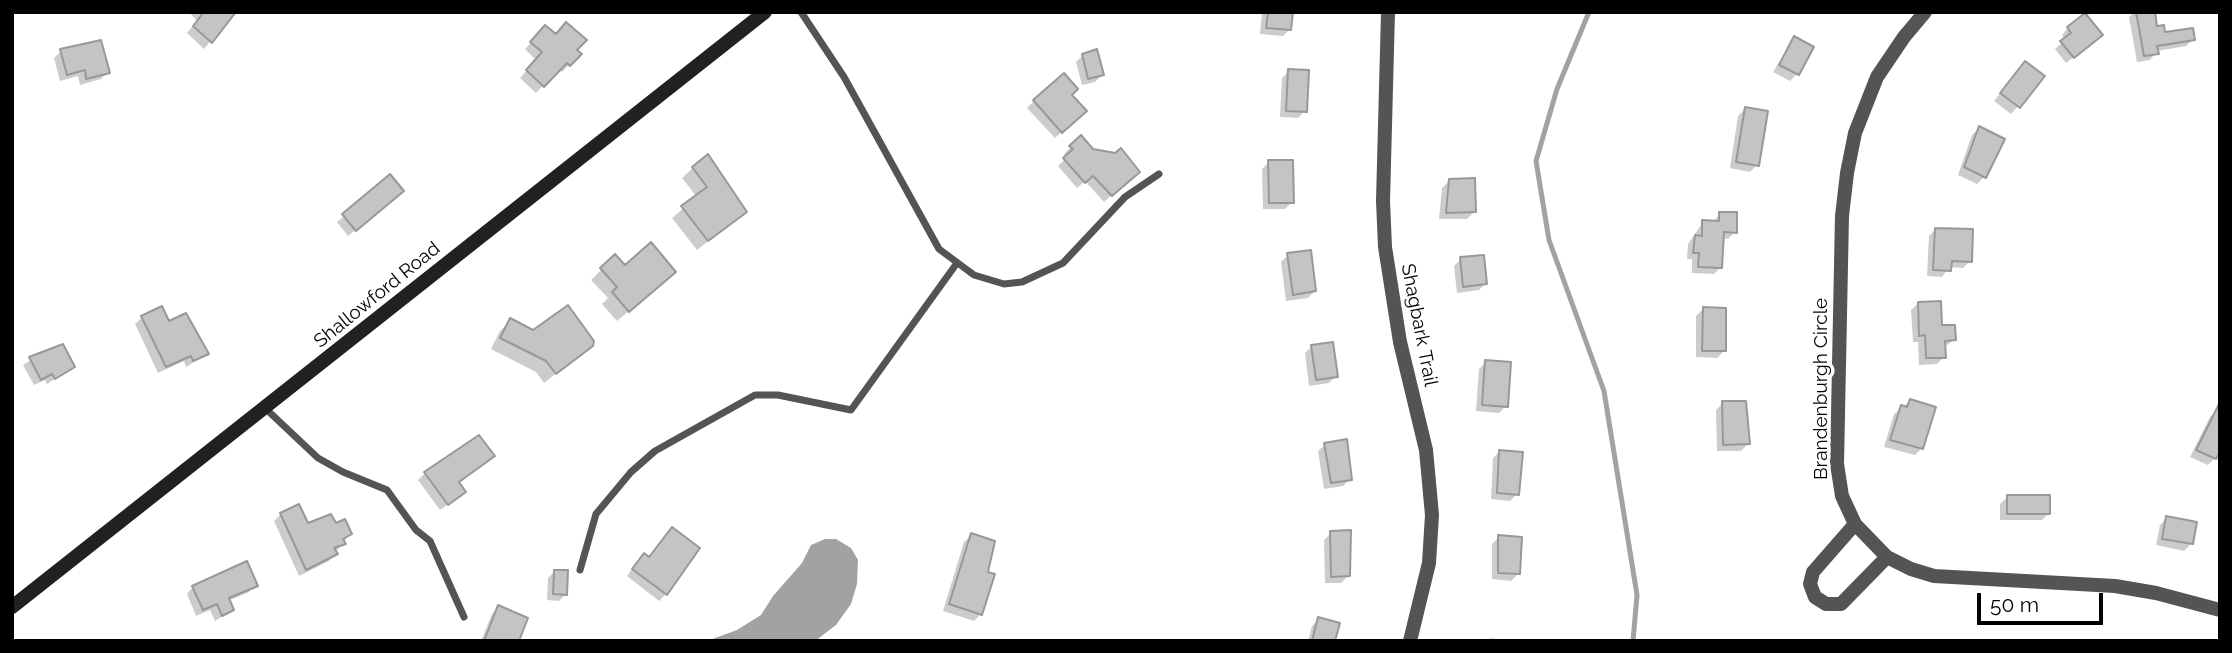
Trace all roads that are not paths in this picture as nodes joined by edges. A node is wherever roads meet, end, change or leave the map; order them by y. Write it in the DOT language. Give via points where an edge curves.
graph roads {
  1 [pos="765,12"];
  2 [pos="801,12"];
  3 [pos="1388,12"];
  4 [pos="1925,12"];
  5 [pos="1160,174"];
  6 [pos="957,263"];
  7 [pos="266,409"];
  8 [pos="1855,524"];
  9 [pos="1887,557"];
  10 [pos="580,570"];
  11 [pos="12,607"];
  12 [pos="2220,610"];
  13 [pos="464,617"];
  14 [pos="1410,641"];
  1 -- 7 [label="street, Shallowford Road"];
  2 -- 6 [label="lane" via="844,78 939,249"];
  3 -- 14 [label="street, Shagbark Trail" via="1385,247 1400,342 1426,450 1432,515 1429,563"];
  4 -- 8 [label="street, Brandenburgh Circle" via="1877,77 1854,133 1847,173 1842,216 1837,464 1842,496"];
  5 -- 6 [label="lane" via="1125,197 1063,262 1022,282 1004,284 974,275"];
  6 -- 10 [label="lane" via="851,410 755,396 655,451 596,514"];
  7 -- 11 [label="street, Shallowford Road"];
  7 -- 13 [label="lane" via="318,458 387,490 416,530 430,541"];
  8 -- 9 [label="street, Brandenburgh Circle"];
  8 -- 9 [label="street" via="1813,572 1810,584 1815,597 1826,604 1842,604"];
  9 -- 12 [label="street, Brandenburgh Circle" via="1934,576 2115,586"];
}
